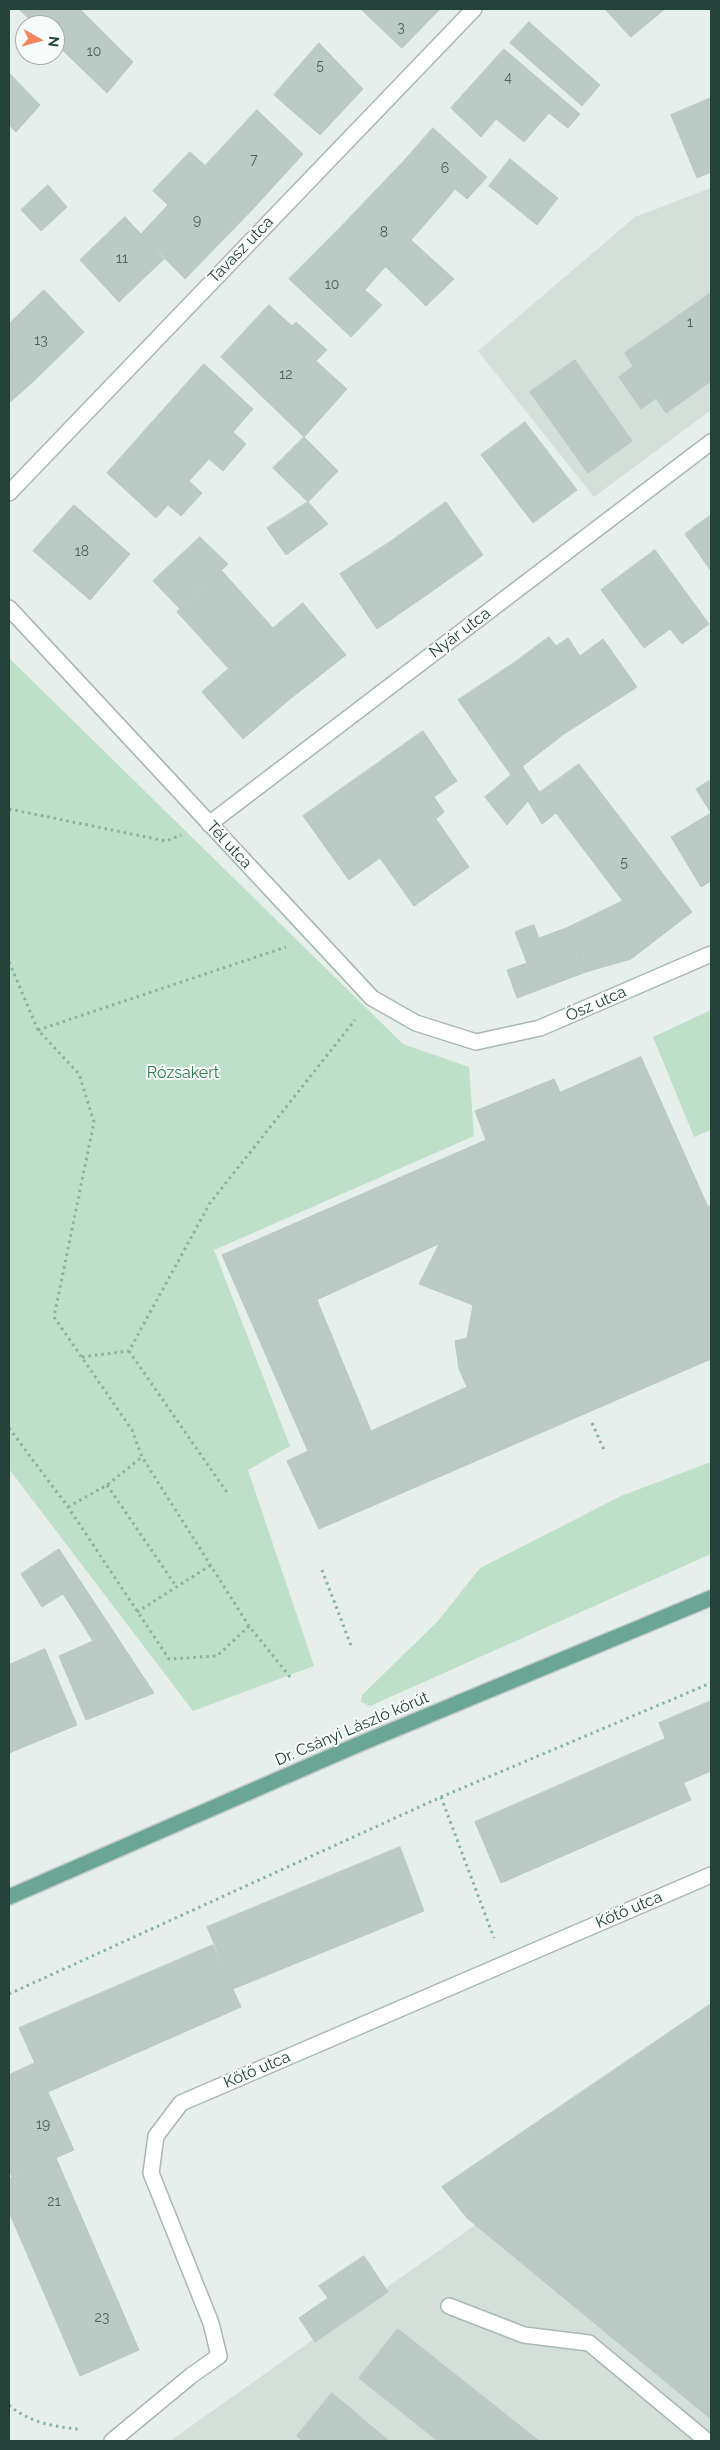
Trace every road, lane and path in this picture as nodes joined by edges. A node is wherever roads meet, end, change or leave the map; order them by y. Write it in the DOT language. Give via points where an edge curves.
graph roads {
  1 [pos="474,9"];
  2 [pos="711,442"];
  3 [pos="9,493"];
  4 [pos="9,608"];
  5 [pos="9,809"];
  6 [pos="209,824"];
  7 [pos="314,937"];
  8 [pos="711,954"];
  9 [pos="9,962"];
  10 [pos="372,998"];
  11 [pos="38,1030"];
  12 [pos="476,1042"];
  13 [pos="129,1352"];
  14 [pos="82,1357"];
  15 [pos="592,1422"];
  16 [pos="9,1428"];
  17 [pos="605,1452"];
  18 [pos="142,1457"];
  19 [pos="107,1484"];
  20 [pos="228,1494"];
  21 [pos="68,1507"];
  22 [pos="212,1565"];
  23 [pos="322,1570"];
  24 [pos="176,1586"];
  25 [pos="711,1598"];
  26 [pos="137,1612"];
  27 [pos="249,1626"];
  28 [pos="352,1648"];
  29 [pos="290,1677"];
  30 [pos="711,1683"];
  31 [pos="441,1797"];
  32 [pos="711,1875"];
  33 [pos="9,1897"];
  34 [pos="503,1965"];
  35 [pos="9,1994"];
  36 [pos="449,2306"];
  37 [pos="9,2406"];
  38 [pos="79,2429"];
  39 [pos="112,2441"];
  40 [pos="707,2441"];
  1 -- 3 [label="street, Tavasz utca"];
  2 -- 6 [label="street, Nyár utca"];
  4 -- 6 [label="street, Tél utca"];
  5 -- 6 [label="path" via="166,841"];
  6 -- 7 [label="street, Tél utca"];
  7 -- 10 [label="street, Tél utca"];
  7 -- 11 [label="path"];
  8 -- 12 [label="street, Ősz utca" via="540,1028"];
  9 -- 11 [label="path"];
  10 -- 12 [label="street, Tél utca" via="416,1023"];
  10 -- 13 [label="path" via="210,1203"];
  11 -- 14 [label="path" via="79,1074 94,1122 54,1317"];
  13 -- 14 [label="path"];
  13 -- 20 [label="path"];
  14 -- 18 [label="path" via="132,1430"];
  15 -- 17 [label="path"];
  16 -- 21 [label="path"];
  18 -- 19 [label="path"];
  18 -- 22 [label="path"];
  19 -- 21 [label="path"];
  19 -- 24 [label="path"];
  21 -- 26 [label="path"];
  22 -- 24 [label="path"];
  22 -- 27 [label="path"];
  23 -- 28 [label="path"];
  24 -- 26 [label="path"];
  25 -- 33 [label="main road, Dr. Csányi László körút" via="357,1745"];
  26 -- 27 [label="path" via="169,1659 217,1656"];
  27 -- 29 [label="path"];
  30 -- 31 [label="path"];
  31 -- 34 [label="path"];
  31 -- 35 [label="path"];
  32 -- 34 [label="street, Kötő utca"];
  34 -- 39 [label="street, Kötő utca" via="182,2103 156,2136 151,2173 211,2323 219,2356"];
  36 -- 40 [label="street" via="524,2335 589,2343"];
  37 -- 38 [label="path" via="53,2427"];
}
